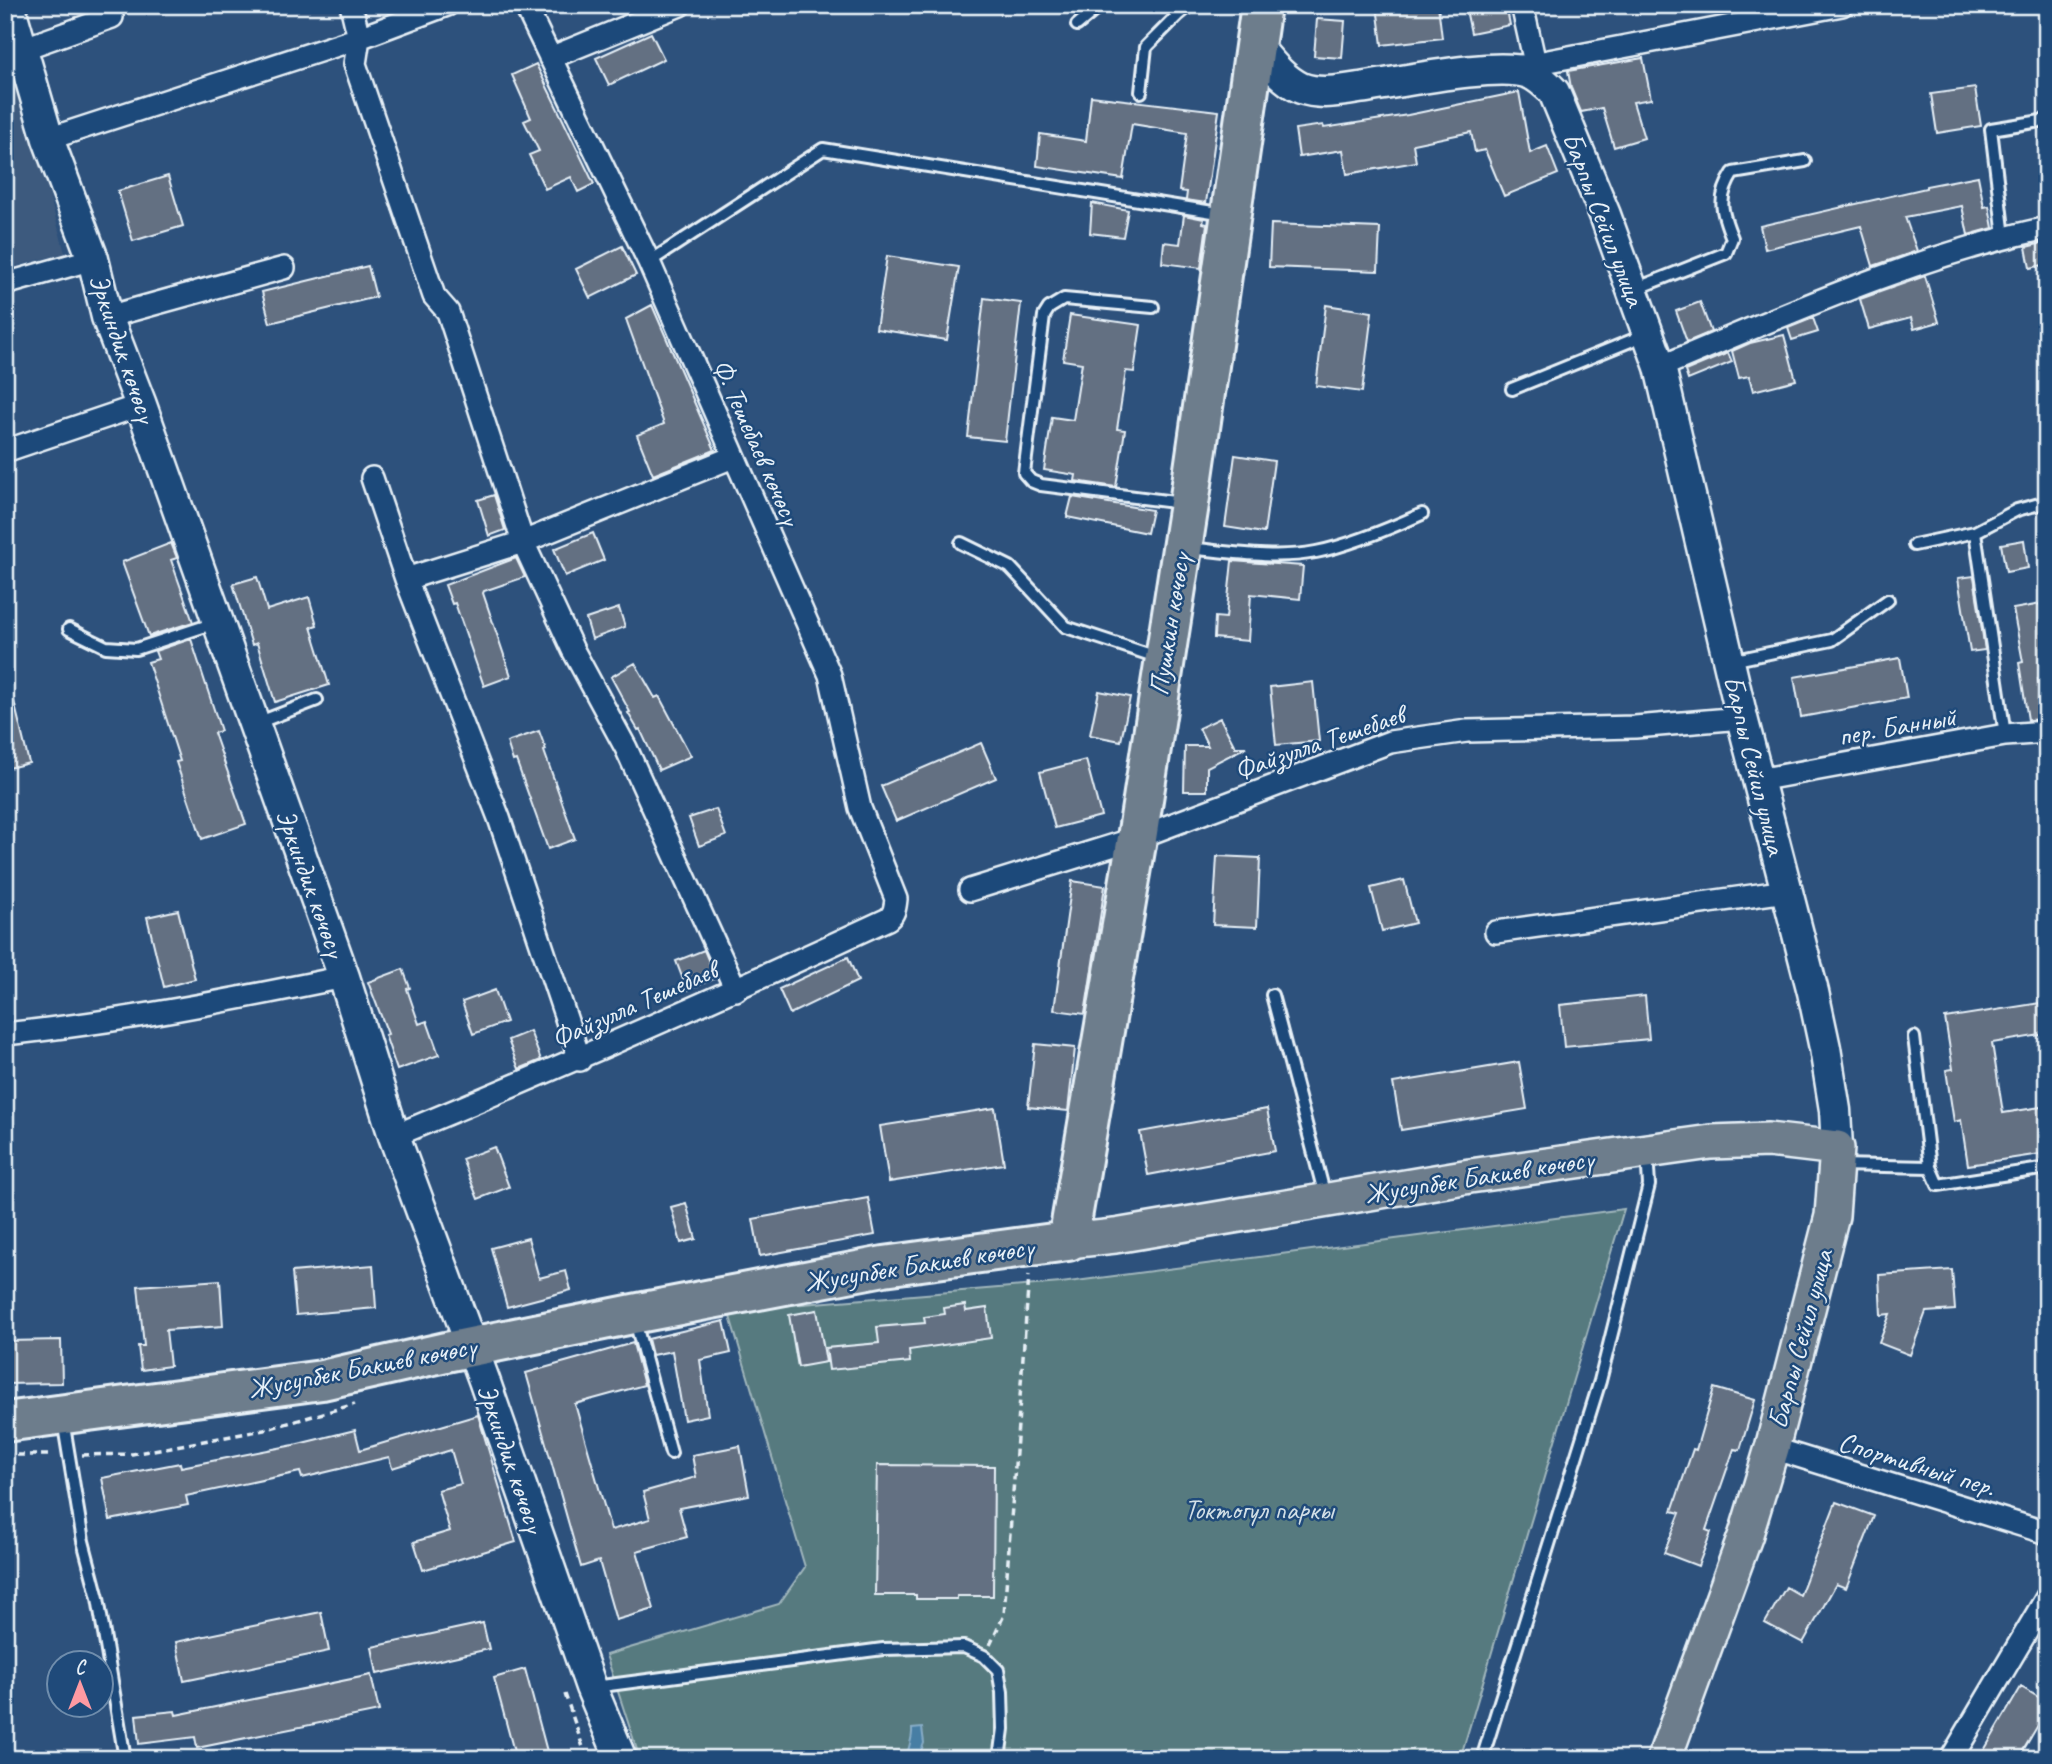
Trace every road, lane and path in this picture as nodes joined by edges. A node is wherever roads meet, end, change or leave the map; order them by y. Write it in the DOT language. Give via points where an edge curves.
graph roads {
  1 [pos="9,5"];
  2 [pos="351,5"];
  3 [pos="447,5"];
  4 [pos="525,5"];
  5 [pos="1101,5"];
  6 [pos="1191,5"];
  7 [pos="1261,5"];
  8 [pos="1522,5"];
  9 [pos="1842,5"];
  10 [pos="672,7"];
  11 [pos="1776,11"];
  12 [pos="112,17"];
  13 [pos="1077,25"];
  14 [pos="359,38"];
  15 [pos="1255,45"];
  16 [pos="22,49"];
  17 [pos="550,58"];
  18 [pos="1535,63"];
  19 [pos="1503,69"];
  20 [pos="1142,92"];
  21 [pos="2047,120"];
  22 [pos="48,139"];
  23 [pos="1805,161"];
  24 [pos="1231,215"];
  25 [pos="2047,228"];
  26 [pos="2004,237"];
  27 [pos="93,259"];
  28 [pos="649,262"];
  29 [pos="284,268"];
  30 [pos="5,284"];
  31 [pos="1632,290"];
  32 [pos="1153,307"];
  33 [pos="107,317"];
  34 [pos="1648,334"];
  35 [pos="1660,367"];
  36 [pos="1512,389"];
  37 [pos="141,405"];
  38 [pos="5,451"];
  39 [pos="733,457"];
  40 [pos="372,478"];
  41 [pos="2047,502"];
  42 [pos="1189,504"];
  43 [pos="1422,514"];
  44 [pos="1975,531"];
  45 [pos="523,542"];
  46 [pos="961,543"];
  47 [pos="1914,545"];
  48 [pos="1181,547"];
  49 [pos="406,579"];
  50 [pos="1888,600"];
  51 [pos="218,622"];
  52 [pos="69,629"];
  53 [pos="1164,659"];
  54 [pos="1729,662"];
  55 [pos="317,700"];
  56 [pos="1742,718"];
  57 [pos="254,724"];
  58 [pos="2047,732"];
  59 [pos="2005,735"];
  60 [pos="1758,780"];
  61 [pos="1136,838"];
  62 [pos="970,890"];
  63 [pos="1787,891"];
  64 [pos="893,915"];
  65 [pos="1496,932"];
  66 [pos="344,977"];
  67 [pos="736,989"];
  68 [pos="1272,995"];
  69 [pos="5,1034"];
  70 [pos="1914,1037"];
  71 [pos="580,1059"];
  72 [pos="394,1136"];
  73 [pos="1647,1150"];
  74 [pos="1837,1157"];
  75 [pos="1930,1167"];
  76 [pos="2047,1168"];
  77 [pos="1326,1200"];
  78 [pos="1049,1243"];
  79 [pos="633,1314"];
  80 [pos="471,1347"];
  81 [pos="365,1401"];
  82 [pos="62,1414"];
  83 [pos="5,1422"];
  84 [pos="1772,1448"];
  85 [pos="671,1453"];
  86 [pos="5,1455"];
  87 [pos="69,1455"];
  88 [pos="2047,1533"];
  89 [pos="2047,1597"];
  90 [pos="984,1656"];
  91 [pos="577,1686"];
  92 [pos="125,1759"];
  93 [pos="587,1759"];
  94 [pos="621,1759"];
  95 [pos="999,1759"];
  96 [pos="1482,1759"];
  97 [pos="1664,1759"];
  98 [pos="1951,1759"];
  1 -- 16 [label="main road, Эркиндик көчөсү"];
  2 -- 14 [label="street"];
  3 -- 14 [label="street"];
  4 -- 17 [label="street, Ф. Тешебаев көчөсү"];
  5 -- 13 [label="lane"];
  6 -- 20 [label="lane" via="1146,47"];
  7 -- 15 [label="highway, Пушкин көчөсү"];
  8 -- 18 [label="street"];
  9 -- 11 [label="street"];
  10 -- 17 [label="street"];
  11 -- 18 [label="street"];
  12 -- 16 [label="street"];
  14 -- 22 [label="street"];
  14 -- 45 [label="street" via="355,64 434,296 448,312"];
  15 -- 19 [label="main road, Барпы Сейил улица" via="1285,78 1303,89 1333,92"];
  15 -- 24 [label="highway, Пушкин көчөсү"];
  16 -- 22 [label="main road, Эркиндик көчөсү"];
  17 -- 28 [label="street, Ф. Тешебаев көчөсү"];
  18 -- 19 [label="street"];
  19 -- 31 [label="main road, Барпы Сейил улица" via="1527,72 1554,92"];
  21 -- 26 [label="lane" via="1992,129"];
  22 -- 27 [label="main road, Эркиндик көчөсү"];
  23 -- 31 [label="lane" via="1733,173 1723,189 1723,216 1732,238 1726,253"];
  24 -- 28 [label="lane" via="823,149"];
  24 -- 42 [label="highway, Пушкин көчөсү"];
  25 -- 26 [label="street"];
  26 -- 35 [label="street" via="1866,281"];
  27 -- 30 [label="street"];
  27 -- 33 [label="main road, Эркиндик көчөсү"];
  28 -- 39 [label="street, Ф. Тешебаев көчөсү"];
  29 -- 33 [label="street"];
  31 -- 34 [label="main road, Барпы Сейил улица"];
  32 -- 42 [label="lane" via="1064,299 1049,308 1044,316 1024,473 1041,485"];
  33 -- 37 [label="main road, Эркиндик көчөсү"];
  34 -- 35 [label="main road, Барпы Сейил улица"];
  34 -- 36 [label="lane"];
  35 -- 54 [label="main road, Барпы Сейил улица"];
  37 -- 38 [label="street"];
  37 -- 51 [label="main road, Эркиндик көчөсү"];
  39 -- 45 [label="street"];
  39 -- 64 [label="street, Ф. Тешебаев көчөсү" via="830,675 860,808 896,899"];
  40 -- 49 [label="street"];
  41 -- 44 [label="lane" via="2017,510"];
  42 -- 48 [label="highway, Пушкин көчөсү"];
  43 -- 48 [label="lane" via="1317,552 1280,555"];
  44 -- 47 [label="lane"];
  44 -- 59 [label="lane"];
  45 -- 49 [label="street"];
  45 -- 67 [label="street" via="573,650 626,748"];
  46 -- 53 [label="lane" via="1010,567 1066,627"];
  48 -- 53 [label="highway, Пушкин көчөсү"];
  49 -- 71 [label="street" via="499,818"];
  50 -- 54 [label="lane" via="1832,640"];
  51 -- 52 [label="lane" via="136,649 106,647"];
  51 -- 57 [label="main road, Эркиндик көчөсү"];
  53 -- 61 [label="highway, Пушкин көчөсү"];
  54 -- 56 [label="main road, Барпы Сейил улица"];
  55 -- 57 [label="lane"];
  56 -- 60 [label="main road, Барпы Сейил улица"];
  56 -- 61 [label="street, Файзулла Тешебаев" via="1635,727 1467,731 1390,741"];
  57 -- 66 [label="main road, Эркиндик көчөсү"];
  58 -- 59 [label="street, пер. Банный"];
  59 -- 60 [label="street, пер. Банный"];
  60 -- 63 [label="main road, Барпы Сейил улица"];
  61 -- 62 [label="street, Файзулла Тешебаев"];
  61 -- 78 [label="highway, Пушкин көчөсү"];
  63 -- 65 [label="street"];
  63 -- 74 [label="main road, Барпы Сейил улица" via="1825,1048"];
  64 -- 67 [label="street, Файзулла Тешебаев"];
  66 -- 69 [label="street" via="83,1026"];
  66 -- 72 [label="main road, Эркиндик көчөсү"];
  67 -- 71 [label="street, Файзулла Тешебаев"];
  68 -- 77 [label="lane"];
  70 -- 75 [label="lane"];
  71 -- 72 [label="street, Файзулла Тешебаев"];
  72 -- 80 [label="main road, Эркиндик көчөсү"];
  73 -- 74 [label="main road, Жусупбек Бакиев көчөсү" via="1768,1140"];
  73 -- 77 [label="main road, Жусупбек Бакиев көчөсү"];
  73 -- 96 [label="lane" via="1649,1185 1600,1381"];
  74 -- 75 [label="lane"];
  74 -- 84 [label="main road, Барпы Сейил улица" via="1832,1216"];
  75 -- 76 [label="lane" via="1938,1185"];
  77 -- 78 [label="main road, Жусупбек Бакиев көчөсү"];
  78 -- 79 [label="highway, Жусупбек Бакиев көчөсү" via="884,1266"];
  78 -- 90 [label="path" via="1004,1615"];
  79 -- 80 [label="highway, Жусупбек Бакиев көчөсү"];
  79 -- 85 [label="lane"];
  80 -- 82 [label="highway, Жусупбек Бакиев көчөсү" via="322,1380"];
  80 -- 91 [label="main road, Эркиндик көчөсү"];
  81 -- 87 [label="path" via="264,1430 132,1454"];
  82 -- 83 [label="highway, Жусупбек Бакиев көчөсү"];
  82 -- 87 [label="lane"];
  84 -- 88 [label="street, Спортивный пер."];
  84 -- 97 [label="main road, Барпы Сейил улица" via="1746,1534"];
  86 -- 87 [label="path"];
  87 -- 92 [label="lane"];
  89 -- 98 [label="street"];
  90 -- 91 [label="lane" via="964,1647 883,1649"];
  90 -- 95 [label="lane" via="998,1670 1002,1692"];
  91 -- 93 [label="path"];
  91 -- 94 [label="main road, Эркиндик көчөсү"];
}
